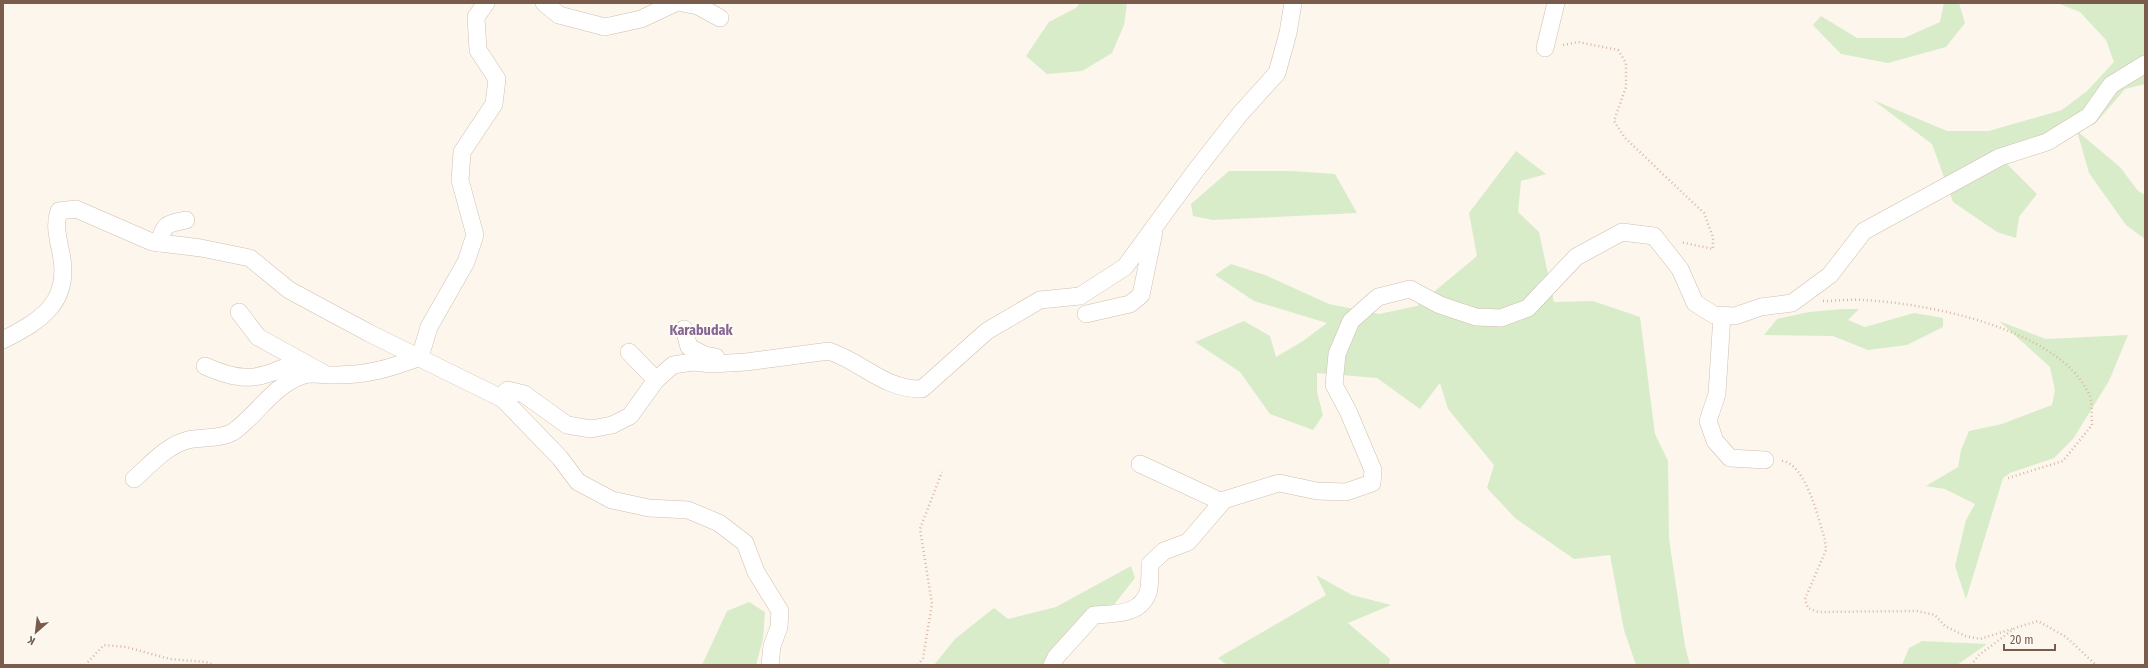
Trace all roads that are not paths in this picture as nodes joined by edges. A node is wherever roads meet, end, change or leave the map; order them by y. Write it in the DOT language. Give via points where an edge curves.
graph roads {
  1 [pos="486,3"];
  2 [pos="544,3"];
  3 [pos="675,3"];
  4 [pos="682,3"];
  5 [pos="1294,3"];
  6 [pos="1556,3"];
  7 [pos="720,18"];
  8 [pos="1545,48"];
  9 [pos="2145,64"];
  10 [pos="186,220"];
  11 [pos="1156,224"];
  12 [pos="160,243"];
  13 [pos="239,312"];
  14 [pos="1086,314"];
  15 [pos="1722,315"];
  16 [pos="684,329"];
  17 [pos="3,340"];
  18 [pos="629,352"];
  19 [pos="420,357"];
  20 [pos="300,362"];
  21 [pos="746,362"];
  22 [pos="205,366"];
  23 [pos="325,374"];
  24 [pos="656,380"];
  25 [pos="503,399"];
  26 [pos="1764,460"];
  27 [pos="1140,464"];
  28 [pos="134,479"];
  29 [pos="1222,502"];
  30 [pos="770,665"];
  31 [pos="1052,665"];
  1 -- 19 [label="street" via="476,17 478,50 497,79 494,104 462,152 460,180 475,235 466,262 429,327"];
  2 -- 3 [label="street" via="559,15 605,27 641,19"];
  4 -- 7 [label="street" via="698,6"];
  5 -- 11 [label="street" via="1277,73 1206,157"];
  6 -- 8 [label="street"];
  9 -- 15 [label="street" via="2111,85 2089,116 2047,142 2000,157 1864,231 1830,275 1792,302 1761,307 1735,316"];
  10 -- 12 [label="street" via="168,224 163,229"];
  11 -- 14 [label="street" via="1140,295 1130,304"];
  11 -- 21 [label="street" via="1125,267 1080,296 1040,300 987,331 922,389 907,389 888,382 840,355 829,352"];
  12 -- 17 [label="street" via="152,242 76,209 58,211 56,220 63,261 62,286 53,306 23,330"];
  12 -- 19 [label="street" via="250,258 289,290"];
  13 -- 20 [label="street" via="258,337"];
  15 -- 26 [label="street" via="1717,394 1708,421 1715,441 1730,458"];
  15 -- 29 [label="street" via="1714,315 1695,303 1680,269 1654,236 1622,232 1576,257 1528,308 1501,318 1476,317 1440,305 1410,289 1378,297 1351,321 1337,354 1334,385 1373,470 1372,483 1346,492 1318,491 1279,484"];
  16 -- 21 [label="street" via="689,347 705,356"];
  18 -- 24 [label="street"];
  19 -- 23 [label="street" via="387,370 336,376"];
  19 -- 25 [label="street"];
  20 -- 22 [label="street" via="265,376 245,379 223,374"];
  20 -- 23 [label="street"];
  21 -- 24 [label="street" via="693,362 673,366"];
  23 -- 28 [label="street" via="302,375 281,386 231,433 187,440 173,446"];
  24 -- 25 [label="street" via="630,416 612,425 591,429 567,425 524,394 508,390 503,394"];
  25 -- 30 [label="street" via="560,458 578,482 612,500 649,508 688,510 719,523 745,543 756,572 780,611"];
  27 -- 29 [label="street"];
  29 -- 31 [label="street" via="1188,542 1164,551 1150,564 1149,590 1140,606 1121,614 1094,615 1056,657"];
}
